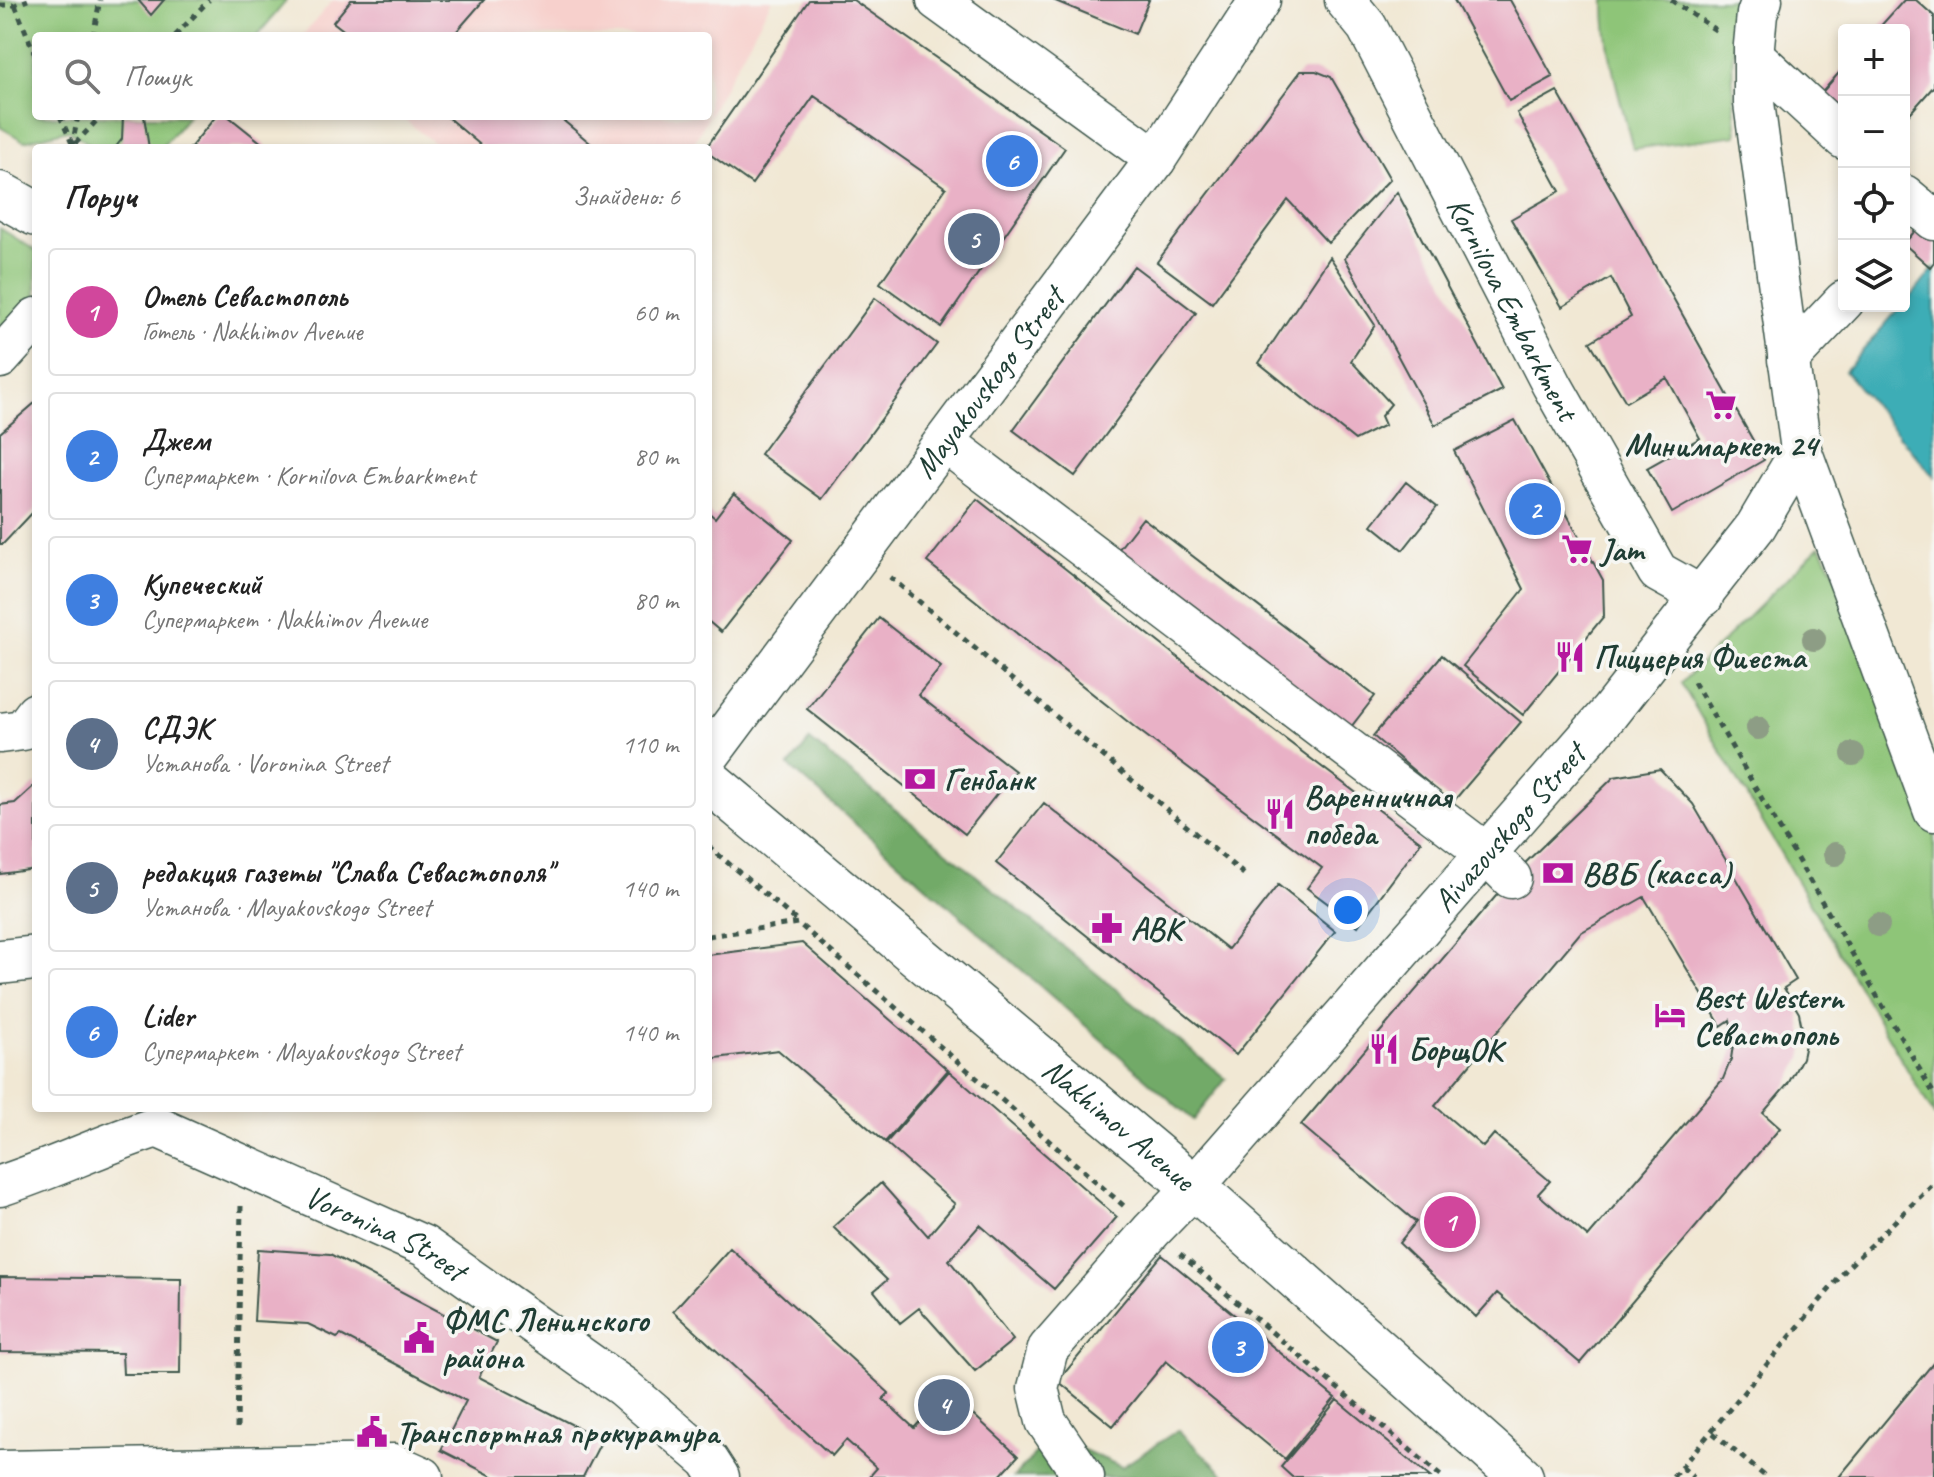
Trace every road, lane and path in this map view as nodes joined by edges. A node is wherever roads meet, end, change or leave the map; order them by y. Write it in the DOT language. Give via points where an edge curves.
graph roads {
  1 [pos="28,0"];
  2 [pos="100,0"];
  3 [pos="209,0"];
  4 [pos="937,0"];
  5 [pos="1260,0"];
  6 [pos="1345,0"];
  7 [pos="1762,0"];
  8 [pos="0,5"];
  9 [pos="15,5"];
  10 [pos="94,32"];
  11 [pos="179,32"];
  12 [pos="32,47"];
  13 [pos="1754,56"];
  14 [pos="62,120"];
  15 [pos="77,120"];
  16 [pos="97,120"];
  17 [pos="1838,133"];
  18 [pos="71,144"];
  19 [pos="73,144"];
  20 [pos="75,144"];
  21 [pos="1156,159"];
  22 [pos="0,194"];
  23 [pos="32,212"];
  24 [pos="1838,307"];
  25 [pos="32,322"];
  26 [pos="0,358"];
  27 [pos="1788,360"];
  28 [pos="946,443"];
  29 [pos="1801,450"];
  30 [pos="862,553"];
  31 [pos="1703,597"];
  32 [pos="1694,682"];
  33 [pos="32,718"];
  34 [pos="0,733"];
  35 [pos="712,752"];
  36 [pos="712,783"];
  37 [pos="1934,811"];
  38 [pos="712,849"];
  39 [pos="1498,866"];
  40 [pos="1246,876"];
  41 [pos="798,923"];
  42 [pos="712,935"];
  43 [pos="32,958"];
  44 [pos="0,962"];
  45 [pos="1934,1094"];
  46 [pos="156,1117"];
  47 [pos="241,1163"];
  48 [pos="1934,1183"];
  49 [pos="0,1186"];
  50 [pos="1194,1187"];
  51 [pos="1152,1230"];
  52 [pos="1713,1433"];
  53 [pos="1682,1467"];
  54 [pos="236,1468"];
  55 [pos="0,1471"];
  56 [pos="423,1477"];
  57 [pos="719,1477"];
  58 [pos="1084,1477"];
  59 [pos="1442,1477"];
  60 [pos="1521,1477"];
  61 [pos="1673,1477"];
  62 [pos="1693,1477"];
  63 [pos="1766,1477"];
  1 -- 9 [label="path"];
  2 -- 10 [label="path"];
  3 -- 11 [label="path"];
  4 -- 21 [label="street"];
  5 -- 21 [label="street, Mayakovskogo Street"];
  6 -- 31 [label="street, Kornilova Embarkment" via="1367,27 1552,385 1658,572"];
  7 -- 13 [label="street"];
  8 -- 9 [label="path"];
  9 -- 12 [label="path"];
  13 -- 17 [label="street"];
  13 -- 27 [label="street" via="1754,103"];
  14 -- 18 [label="path"];
  15 -- 19 [label="path"];
  16 -- 20 [label="path"];
  21 -- 28 [label="street, Mayakovskogo Street"];
  22 -- 23 [label="main road"];
  24 -- 27 [label="street"];
  25 -- 26 [label="street"];
  27 -- 29 [label="street"];
  28 -- 30 [label="street, Mayakovskogo Street"];
  28 -- 39 [label="street"];
  29 -- 31 [label="street, Aivazovskogo Street" via="1756,526"];
  29 -- 37 [label="street"];
  30 -- 35 [label="street, Mayakovskogo Street"];
  30 -- 40 [label="path"];
  31 -- 39 [label="street, Aivazovskogo Street" via="1609,713"];
  32 -- 45 [label="path"];
  33 -- 34 [label="street" via="23,730"];
  36 -- 50 [label="main road, Nakhimov Avenue"];
  38 -- 41 [label="path"];
  39 -- 50 [label="street, Aivazovskogo Street"];
  41 -- 42 [label="path"];
  41 -- 51 [label="path"];
  43 -- 44 [label="main road"];
  46 -- 47 [label="street, Voronina Street"];
  46 -- 49 [label="street" via="36,1175"];
  47 -- 54 [label="path"];
  47 -- 57 [label="street, Voronina Street" via="424,1246 623,1387 708,1460"];
  48 -- 52 [label="path" via="1849,1266"];
  50 -- 51 [label="street, Aivazovskogo Street"];
  50 -- 60 [label="main road, Nakhimov Avenue"];
  51 -- 58 [label="street, Aivazovskogo Street" via="1048,1349 1038,1388 1046,1421"];
  51 -- 59 [label="path"];
  52 -- 53 [label="path"];
  52 -- 63 [label="path"];
  53 -- 61 [label="path"];
  53 -- 62 [label="path"];
  54 -- 55 [label="street"];
  54 -- 56 [label="street" via="394,1464"];
}
